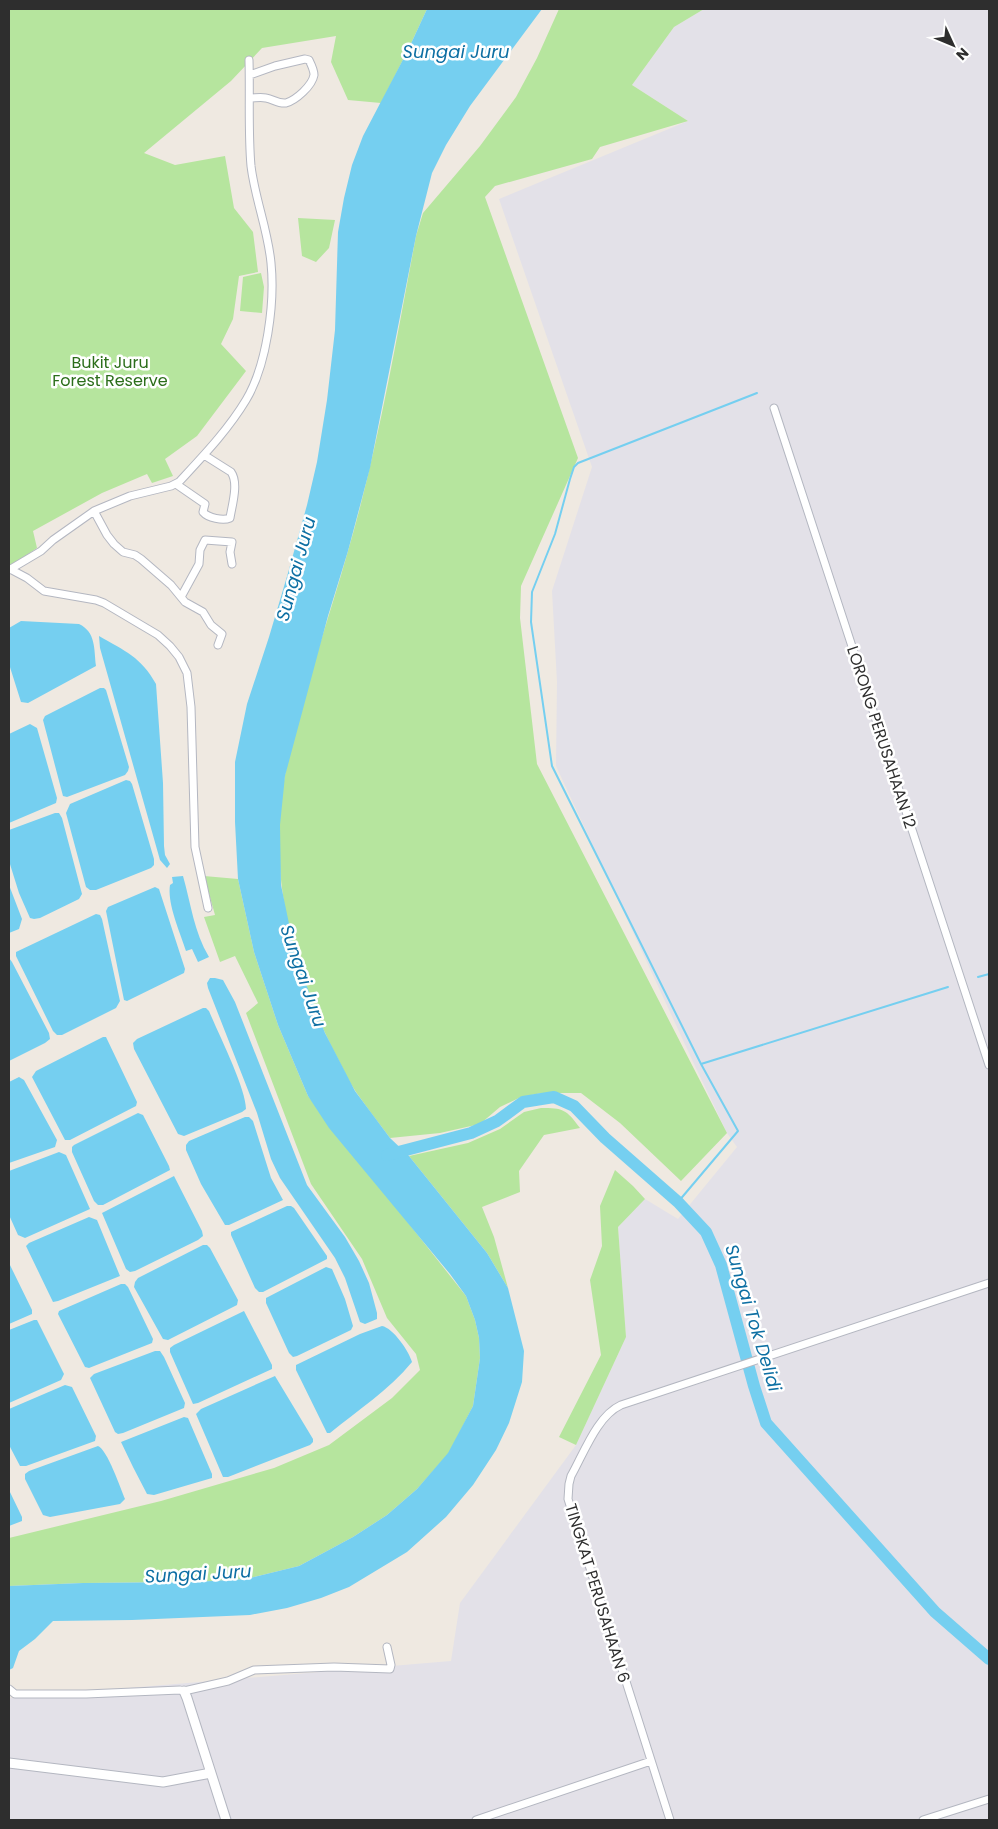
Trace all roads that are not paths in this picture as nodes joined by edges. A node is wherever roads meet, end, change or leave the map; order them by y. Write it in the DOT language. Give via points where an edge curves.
graph roads {
  1 [pos="249,60"];
  2 [pos="250,75"];
  3 [pos="250,98"];
  4 [pos="774,408"];
  5 [pos="204,455"];
  6 [pos="176,484"];
  7 [pos="94,511"];
  8 [pos="232,564"];
  9 [pos="10,570"];
  10 [pos="181,597"];
  11 [pos="218,645"];
  12 [pos="208,908"];
  13 [pos="989,1065"];
  14 [pos="989,1283"];
  15 [pos="388,1647"];
  16 [pos="9,1689"];
  17 [pos="184,1692"];
  18 [pos="651,1762"];
  19 [pos="9,1763"];
  20 [pos="211,1773"];
  21 [pos="989,1799"];
  22 [pos="226,1820"];
  23 [pos="476,1820"];
  24 [pos="670,1820"];
  25 [pos="923,1820"];
  1 -- 2 [label="street"];
  2 -- 3 [label="street"];
  2 -- 3 [label="street" via="305,59 309,60 314,75 308,86 285,103"];
  3 -- 5 [label="street" via="251,166 271,263 272,306 257,377 247,399"];
  4 -- 13 [label="street, LORONG PERUSAHAAN 12"];
  5 -- 6 [label="street"];
  5 -- 6 [label="street" via="233,475 230,518 206,515 203,512 205,504"];
  6 -- 7 [label="street" via="130,496"];
  7 -- 9 [label="street"];
  7 -- 10 [label="street" via="114,544 123,552 135,555"];
  8 -- 10 [label="street" via="232,542 205,540 199,564"];
  9 -- 12 [label="street" via="44,591 104,603 158,635 179,656 189,683 195,847"];
  10 -- 11 [label="street" via="203,612 222,634"];
  14 -- 18 [label="street, TINGKAT PERUSAHAAN 6" via="621,1405 603,1418 569,1484 568,1499"];
  15 -- 17 [label="street" via="390,1669 254,1670 228,1681"];
  16 -- 17 [label="street" via="15,1694"];
  17 -- 20 [label="street"];
  18 -- 23 [label="street"];
  18 -- 24 [label="street, TINGKAT PERUSAHAAN 6"];
  19 -- 20 [label="street" via="163,1782"];
  20 -- 22 [label="street"];
  21 -- 25 [label="street"];
}
